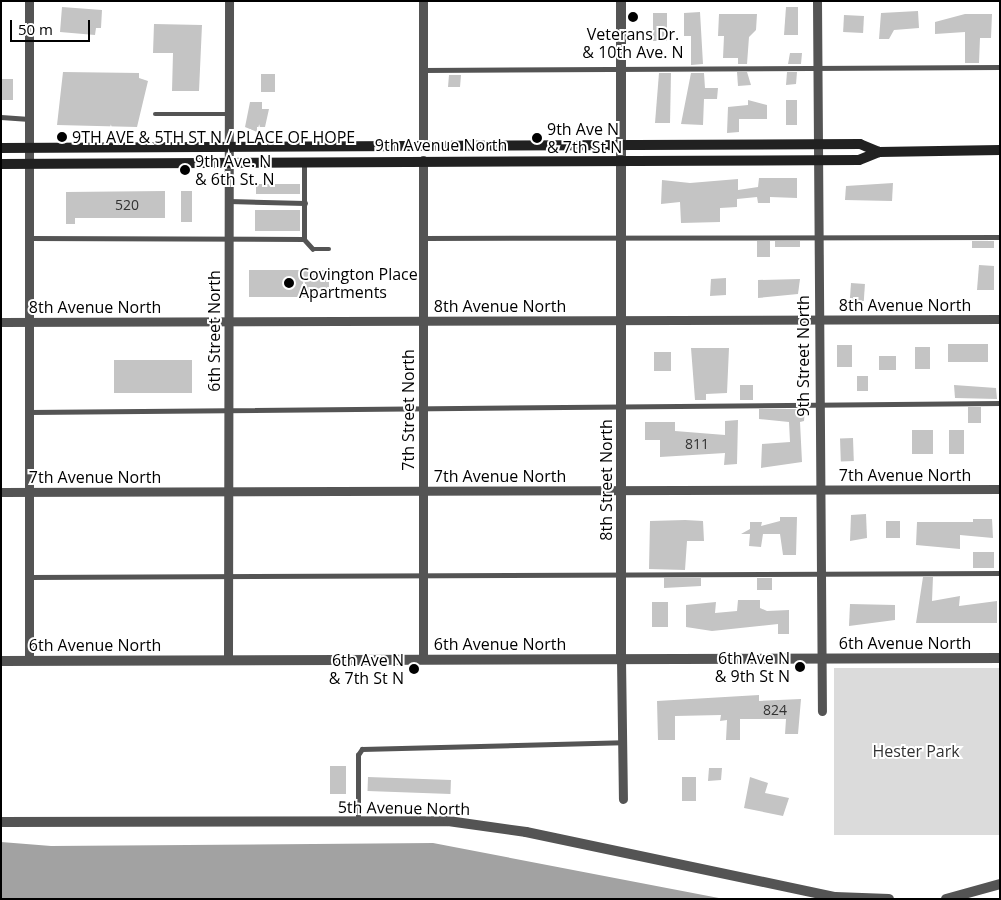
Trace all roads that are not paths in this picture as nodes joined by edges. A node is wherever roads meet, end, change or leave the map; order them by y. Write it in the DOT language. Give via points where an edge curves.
graph roads {
  1 [pos="30,1"];
  2 [pos="228,1"];
  3 [pos="423,1"];
  4 [pos="621,1"];
  5 [pos="817,1"];
  6 [pos="1000,67"];
  7 [pos="621,68"];
  8 [pos="817,68"];
  9 [pos="423,70"];
  10 [pos="155,114"];
  11 [pos="228,114"];
  12 [pos="1,118"];
  13 [pos="29,119"];
  14 [pos="815,145"];
  15 [pos="422,146"];
  16 [pos="621,146"];
  17 [pos="229,147"];
  18 [pos="1,148"];
  19 [pos="29,148"];
  20 [pos="1000,150"];
  21 [pos="879,152"];
  22 [pos="423,160"];
  23 [pos="815,160"];
  24 [pos="304,161"];
  25 [pos="621,161"];
  26 [pos="229,162"];
  27 [pos="1,164"];
  28 [pos="30,164"];
  29 [pos="229,201"];
  30 [pos="305,203"];
  31 [pos="228,236"];
  32 [pos="1000,237"];
  33 [pos="29,238"];
  34 [pos="423,238"];
  35 [pos="621,238"];
  36 [pos="816,238"];
  37 [pos="304,239"];
  38 [pos="329,249"];
  39 [pos="1000,319"];
  40 [pos="621,320"];
  41 [pos="818,320"];
  42 [pos="228,321"];
  43 [pos="423,321"];
  44 [pos="1,322"];
  45 [pos="30,322"];
  46 [pos="1000,404"];
  47 [pos="621,406"];
  48 [pos="818,406"];
  49 [pos="228,409"];
  50 [pos="423,409"];
  51 [pos="29,412"];
  52 [pos="1000,489"];
  53 [pos="621,490"];
  54 [pos="817,490"];
  55 [pos="228,491"];
  56 [pos="423,491"];
  57 [pos="1,492"];
  58 [pos="29,492"];
  59 [pos="1000,573"];
  60 [pos="818,574"];
  61 [pos="621,575"];
  62 [pos="228,576"];
  63 [pos="423,576"];
  64 [pos="30,577"];
  65 [pos="819,658"];
  66 [pos="1000,658"];
  67 [pos="423,659"];
  68 [pos="621,659"];
  69 [pos="1,660"];
  70 [pos="29,660"];
  71 [pos="228,660"];
  72 [pos="822,711"];
  73 [pos="622,742"];
  74 [pos="623,799"];
  75 [pos="358,821"];
  76 [pos="1,822"];
  77 [pos="1000,884"];
  78 [pos="889,899"];
  79 [pos="946,899"];
  1 -- 13 [label="street"];
  2 -- 11 [label="street, 6th Street North"];
  3 -- 9 [label="street"];
  4 -- 7 [label="street, 8th Street North"];
  5 -- 8 [label="street, 9th Street North"];
  6 -- 8 [label="lane"];
  7 -- 8 [label="lane"];
  7 -- 9 [label="lane"];
  7 -- 16 [label="street, 8th Street North"];
  8 -- 14 [label="street, 9th Street North"];
  9 -- 15 [label="street"];
  10 -- 11 [label="lane"];
  11 -- 17 [label="street, 6th Street North"];
  12 -- 13 [label="lane"];
  13 -- 19 [label="street"];
  14 -- 16 [label="main road, 9th Avenue North"];
  14 -- 21 [label="main road, 9th Avenue North" via="860,144"];
  14 -- 23 [label="street, 9th Street North"];
  15 -- 16 [label="main road, 9th Avenue North"];
  15 -- 17 [label="main road, 9th Avenue North"];
  16 -- 25 [label="street, 8th Street North"];
  17 -- 19 [label="main road, 9th Avenue North"];
  17 -- 26 [label="street, 6th Street North"];
  18 -- 19 [label="main road, 9th Avenue North"];
  19 -- 28 [label="street"];
  20 -- 21 [label="main road, 9th Avenue North"];
  21 -- 23 [label="main road, 9th Avenue North" via="859,160"];
  22 -- 24 [label="main road, 9th Avenue North"];
  22 -- 25 [label="main road, 9th Avenue North"];
  22 -- 34 [label="street, 7th Street North"];
  23 -- 25 [label="main road, 9th Avenue North"];
  23 -- 36 [label="street, 9th Street North"];
  24 -- 26 [label="main road, 9th Avenue North"];
  24 -- 30 [label="lane"];
  25 -- 35 [label="street, 8th Street North"];
  26 -- 28 [label="main road, 9th Avenue North"];
  26 -- 29 [label="street, 6th Street North"];
  27 -- 28 [label="main road, 9th Avenue North"];
  28 -- 33 [label="street"];
  29 -- 30 [label="lane"];
  29 -- 31 [label="street, 6th Street North"];
  30 -- 37 [label="lane"];
  31 -- 33 [label="lane"];
  31 -- 37 [label="lane"];
  31 -- 42 [label="street, 6th Street North"];
  32 -- 36 [label="lane"];
  33 -- 45 [label="street"];
  34 -- 35 [label="lane"];
  34 -- 43 [label="street, 7th Street North"];
  35 -- 36 [label="lane"];
  35 -- 40 [label="street, 8th Street North"];
  36 -- 41 [label="street, 9th Street North"];
  37 -- 38 [label="lane" via="313,249"];
  39 -- 41 [label="street, 8th Avenue North"];
  40 -- 41 [label="street, 8th Avenue North"];
  40 -- 43 [label="street, 8th Avenue North"];
  40 -- 47 [label="street, 8th Street North"];
  41 -- 48 [label="street, 9th Street North"];
  42 -- 43 [label="street, 8th Avenue North"];
  42 -- 45 [label="street, 8th Avenue North"];
  42 -- 49 [label="street, 6th Street North"];
  43 -- 50 [label="street, 7th Street North"];
  44 -- 45 [label="street, 8th Avenue North"];
  45 -- 51 [label="street"];
  46 -- 48 [label="lane"];
  47 -- 48 [label="lane"];
  47 -- 50 [label="lane"];
  47 -- 53 [label="street, 8th Street North"];
  48 -- 54 [label="street, 9th Street North"];
  49 -- 50 [label="lane"];
  49 -- 51 [label="lane"];
  49 -- 55 [label="street, 6th Street North"];
  50 -- 56 [label="street, 7th Street North"];
  51 -- 58 [label="street"];
  52 -- 54 [label="street, 7th Avenue North"];
  53 -- 54 [label="street, 7th Avenue North"];
  53 -- 56 [label="street, 7th Avenue North"];
  53 -- 61 [label="street, 8th Street North"];
  54 -- 60 [label="street, 9th Street North"];
  55 -- 56 [label="street, 7th Avenue North"];
  55 -- 58 [label="street, 7th Avenue North"];
  55 -- 62 [label="street, 6th Street North"];
  56 -- 63 [label="street, 7th Street North"];
  57 -- 58 [label="street, 7th Avenue North"];
  58 -- 64 [label="street"];
  59 -- 60 [label="lane"];
  60 -- 61 [label="lane"];
  60 -- 65 [label="street, 9th Street North"];
  61 -- 63 [label="lane"];
  61 -- 68 [label="street, 8th Street North"];
  62 -- 63 [label="lane"];
  62 -- 64 [label="lane"];
  62 -- 71 [label="street, 6th Street North"];
  63 -- 67 [label="street, 7th Street North"];
  64 -- 70 [label="street"];
  65 -- 66 [label="street, 6th Avenue North"];
  65 -- 68 [label="street, 6th Avenue North"];
  65 -- 72 [label="street, 9th Street North"];
  67 -- 68 [label="street, 6th Avenue North"];
  67 -- 71 [label="street, 6th Avenue North"];
  68 -- 73 [label="street, 8th Street North"];
  69 -- 70 [label="street, 6th Avenue North"];
  70 -- 71 [label="street, 6th Avenue North"];
  73 -- 74 [label="street, 8th Street North"];
  73 -- 75 [label="lane" via="362,749 358,755"];
  75 -- 76 [label="street, 5th Avenue North"];
  75 -- 78 [label="street, 5th Avenue North" via="482,825 835,897"];
  77 -- 79 [label="street"];
}
